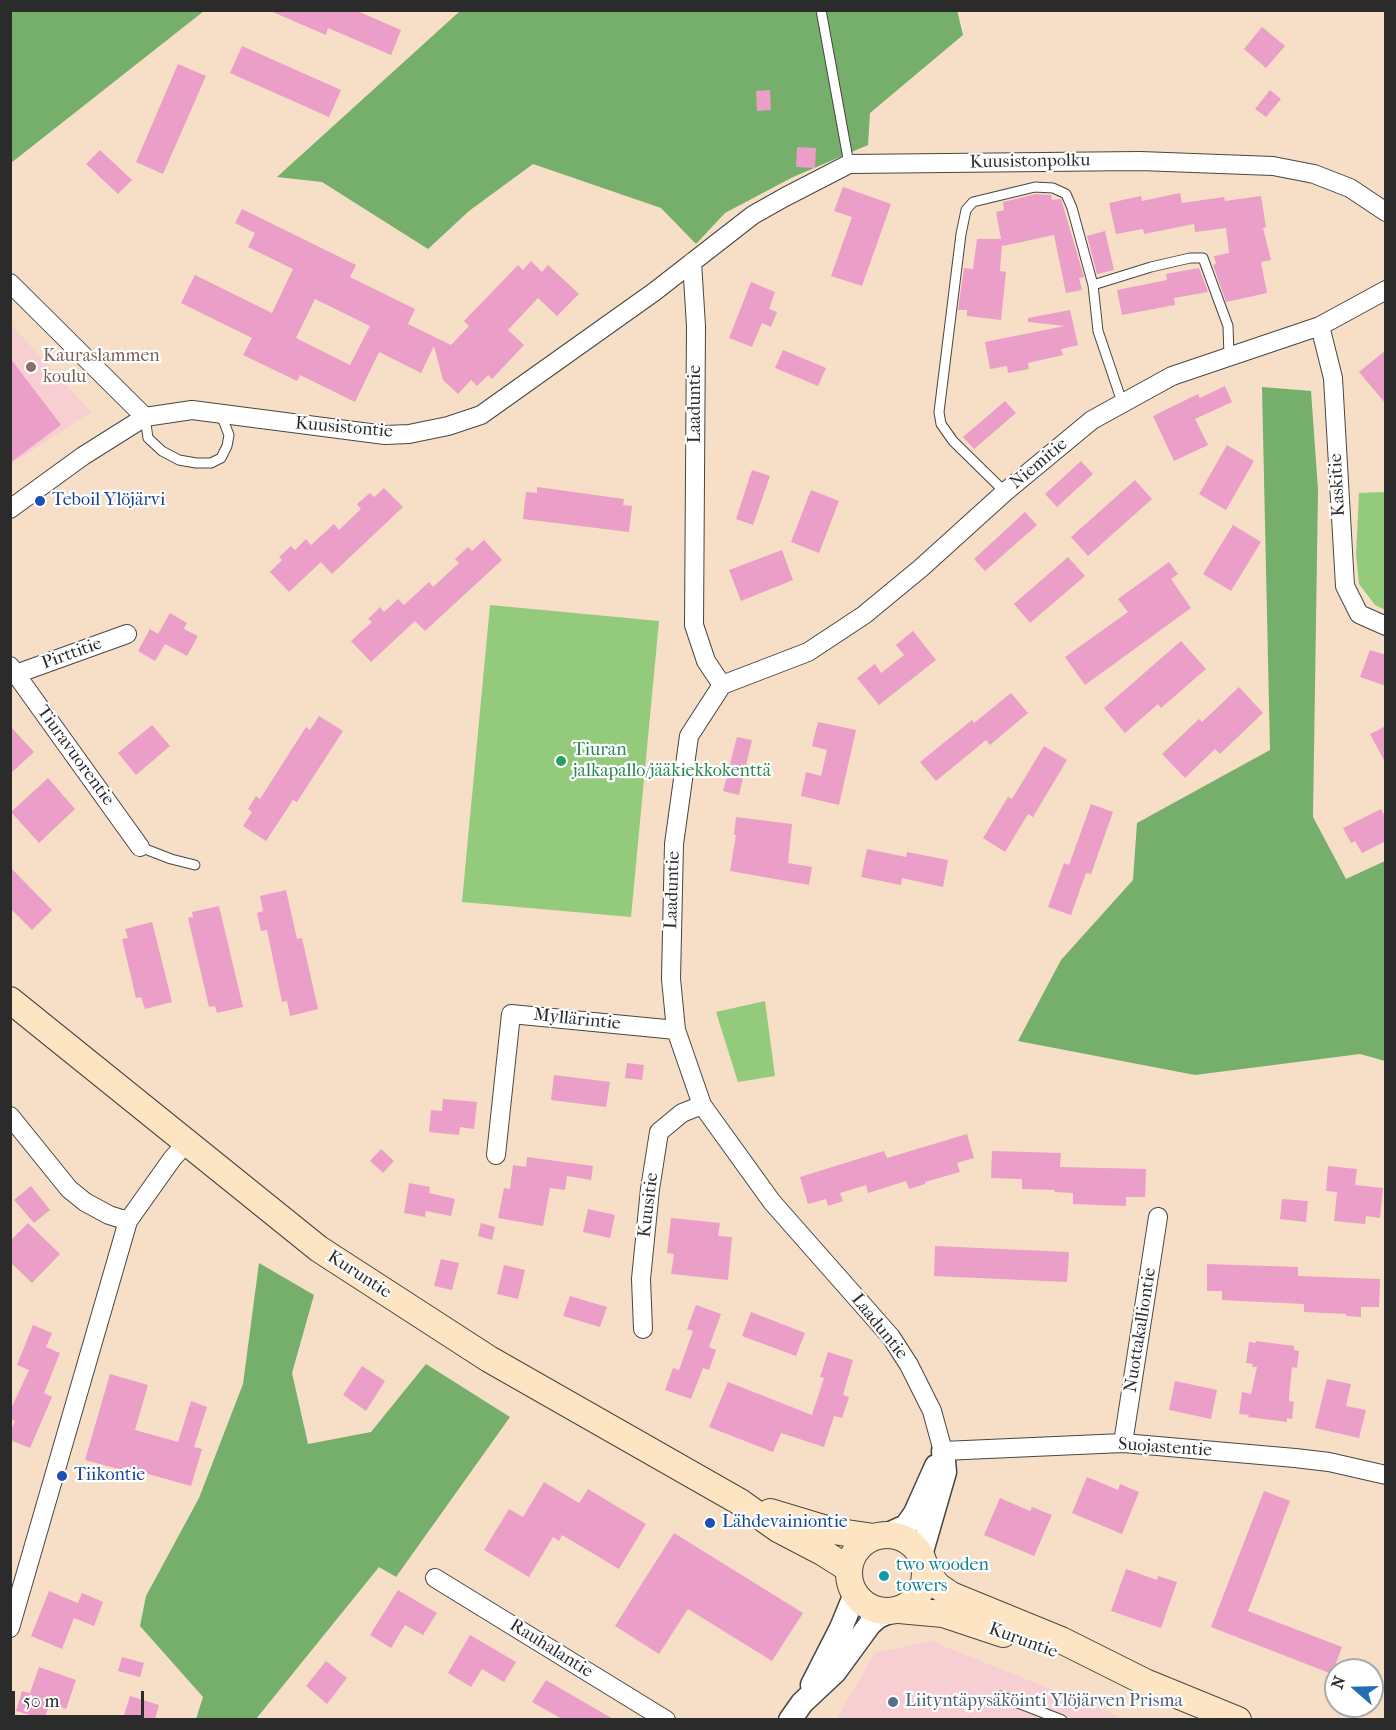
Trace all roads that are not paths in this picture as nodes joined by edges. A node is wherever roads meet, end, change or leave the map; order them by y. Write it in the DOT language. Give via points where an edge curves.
graph roads {
  1 [pos="821,10"];
  2 [pos="849,164"];
  3 [pos="1386,212"];
  4 [pos="692,262"];
  5 [pos="10,283"];
  6 [pos="1093,285"];
  7 [pos="1386,290"];
  8 [pos="1320,326"];
  9 [pos="1229,356"];
  10 [pos="1122,402"];
  11 [pos="221,415"];
  12 [pos="145,417"];
  13 [pos="1005,492"];
  14 [pos="10,509"];
  15 [pos="1386,626"];
  16 [pos="127,634"];
  17 [pos="13,670"];
  18 [pos="722,685"];
  19 [pos="140,847"];
  20 [pos="195,865"];
  21 [pos="10,1000"];
  22 [pos="676,1030"];
  23 [pos="702,1105"];
  24 [pos="10,1116"];
  25 [pos="187,1142"];
  26 [pos="496,1155"];
  27 [pos="1158,1217"];
  28 [pos="128,1221"];
  29 [pos="643,1329"];
  30 [pos="1123,1443"];
  31 [pos="943,1451"];
  32 [pos="1385,1468"];
  33 [pos="740,1502"];
  34 [pos="880,1536"];
  35 [pos="923,1563"];
  36 [pos="849,1569"];
  37 [pos="435,1578"];
  38 [pos="855,1594"];
  39 [pos="895,1610"];
  40 [pos="10,1628"];
  41 [pos="1145,1682"];
  42 [pos="1000,1696"];
  43 [pos="796,1711"];
  44 [pos="666,1719"];
  45 [pos="1062,1719"];
  46 [pos="1238,1719"];
  1 -- 2 [label="lane"];
  2 -- 3 [label="street, Kuusistonpolku" via="1140,161 1273,166 1314,174 1350,188"];
  2 -- 4 [label="street, Kuusistonpolku" via="753,215"];
  4 -- 11 [label="street, Kuusistontie" via="481,415 448,426 385,435"];
  4 -- 18 [label="street, Laaduntie" via="696,326 694,625 706,661"];
  5 -- 12 [label="street"];
  6 -- 9 [label="lane" via="1190,258 1203,258 1228,326"];
  6 -- 10 [label="lane" via="1098,331"];
  6 -- 13 [label="lane" via="1066,194 1035,187 973,202 966,210 939,412 941,424 953,441"];
  7 -- 8 [label="street, Niemitie"];
  8 -- 9 [label="street, Niemitie"];
  8 -- 15 [label="street, Kaskitie" via="1333,378 1345,586 1359,614"];
  9 -- 10 [label="street, Niemitie" via="1172,376"];
  10 -- 13 [label="street, Niemitie" via="1092,420"];
  11 -- 12 [label="street, Kuusistontie" via="192,410"];
  11 -- 12 [label="lane" via="229,435 227,446 221,458 211,463 179,460 162,451 148,438"];
  12 -- 14 [label="street, Kuusistontie"];
  13 -- 18 [label="street, Niemitie" via="864,615 808,652"];
  16 -- 17 [label="street, Pirttitie"];
  17 -- 19 [label="street, Tiuravuorentie"];
  18 -- 22 [label="street, Laaduntie" via="688,736 674,844 671,979"];
  19 -- 20 [label="lane"];
  21 -- 25 [label="main road, Kuruntie"];
  22 -- 23 [label="street, Laaduntie"];
  22 -- 26 [label="street, Myllärintie" via="511,1014"];
  23 -- 29 [label="street, Kuusitie" via="682,1113 659,1132 641,1279"];
  23 -- 31 [label="street, Laaduntie" via="772,1202 891,1337 932,1411"];
  24 -- 28 [label="street" via="69,1189 85,1202"];
  25 -- 28 [label="street"];
  25 -- 33 [label="main road, Kuruntie" via="319,1249 489,1359"];
  27 -- 30 [label="street, Nuottakalliontie"];
  28 -- 40 [label="street"];
  30 -- 31 [label="street, Suojastentie"];
  30 -- 32 [label="street, Suojastentie"];
  31 -- 34 [label="street" via="906,1526"];
  31 -- 35 [label="street, Laaduntie" via="945,1472"];
  33 -- 34 [label="main road, Kuruntie" via="833,1531"];
  33 -- 36 [label="main road, Kuruntie" via="778,1529"];
  34 -- 35 [label="main road" via="906,1540"];
  34 -- 36 [label="main road" via="857,1550"];
  35 -- 39 [label="main road" via="924,1582 919,1594 910,1604"];
  35 -- 41 [label="main road, Kuruntie" via="938,1586 951,1595 1061,1640"];
  36 -- 38 [label="main road"];
  37 -- 44 [label="street, Rauhalantie"];
  38 -- 39 [label="main road" via="871,1608"];
  38 -- 43 [label="street"];
  39 -- 41 [label="main road, Kuruntie" via="944,1614"];
  39 -- 43 [label="street" via="870,1624 835,1672"];
  41 -- 46 [label="main road, Kuruntie"];
  42 -- 45 [label="lane"];
}
